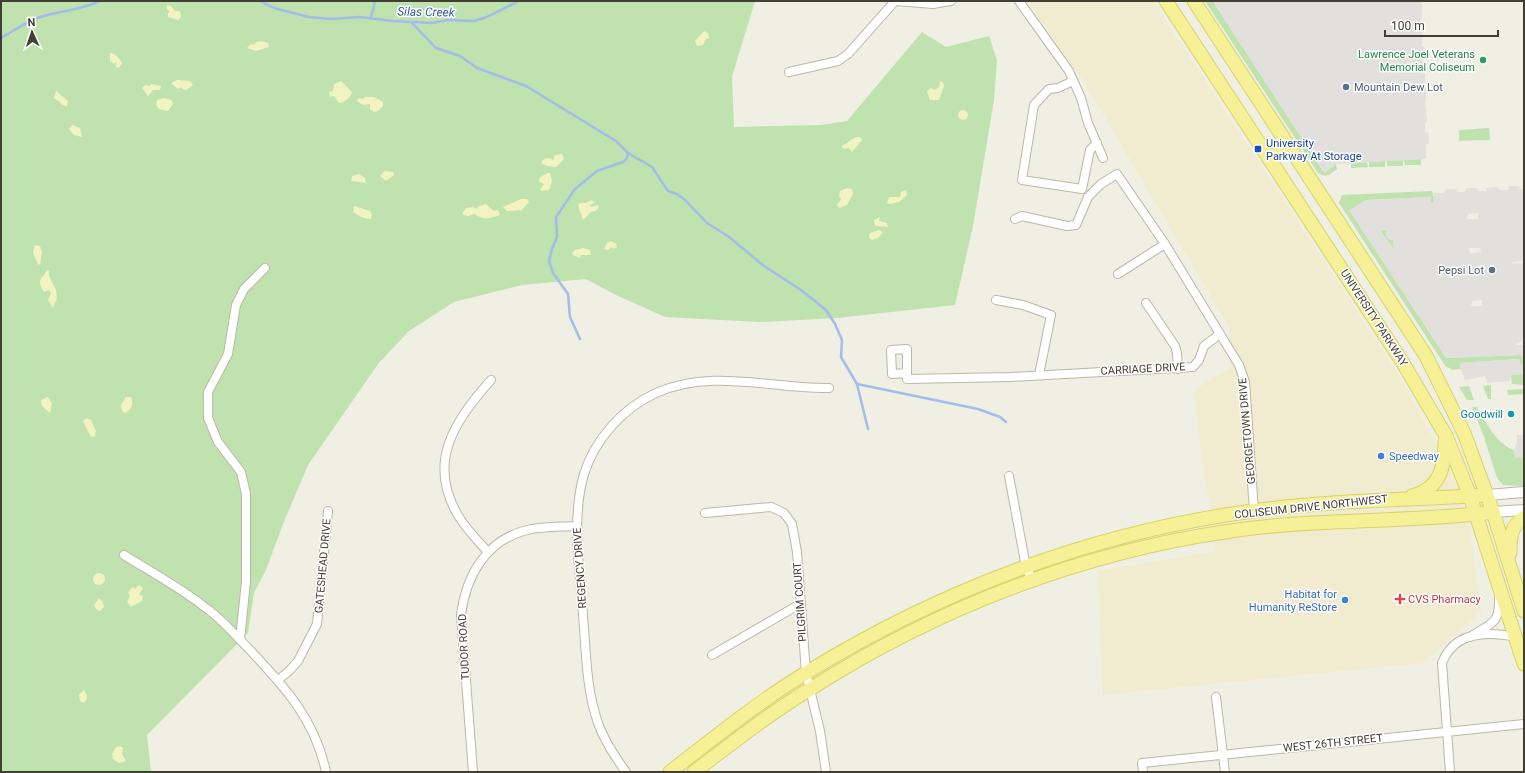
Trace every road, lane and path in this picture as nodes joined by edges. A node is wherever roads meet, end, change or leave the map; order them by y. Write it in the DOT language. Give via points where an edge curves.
graph roads {
  1 [pos="896,1"];
  2 [pos="951,1"];
  3 [pos="1019,1"];
  4 [pos="1166,1"];
  5 [pos="1194,1"];
  6 [pos="789,72"];
  7 [pos="1073,81"];
  8 [pos="1097,143"];
  9 [pos="1288,146"];
  10 [pos="1103,158"];
  11 [pos="1269,159"];
  12 [pos="1015,219"];
  13 [pos="1165,244"];
  14 [pos="265,268"];
  15 [pos="1118,274"];
  16 [pos="996,300"];
  17 [pos="1146,303"];
  18 [pos="1220,334"];
  19 [pos="1413,336"];
  20 [pos="1394,349"];
  21 [pos="1178,369"];
  22 [pos="1040,375"];
  23 [pos="907,376"];
  24 [pos="491,380"];
  25 [pos="829,388"];
  26 [pos="1446,436"];
  27 [pos="1009,476"];
  28 [pos="1524,492"];
  29 [pos="1487,494"];
  30 [pos="1470,496"];
  31 [pos="1404,498"];
  32 [pos="1366,501"];
  33 [pos="1524,510"];
  34 [pos="328,511"];
  35 [pos="1254,511"];
  36 [pos="1493,512"];
  37 [pos="705,513"];
  38 [pos="1475,514"];
  39 [pos="1229,515"];
  40 [pos="1524,518"];
  41 [pos="1366,520"];
  42 [pos="576,526"];
  43 [pos="1232,530"];
  44 [pos="488,552"];
  45 [pos="124,555"];
  46 [pos="1026,567"];
  47 [pos="1510,569"];
  48 [pos="1032,580"];
  49 [pos="1500,584"];
  50 [pos="800,604"];
  51 [pos="1524,611"];
  52 [pos="1470,637"];
  53 [pos="1516,637"];
  54 [pos="240,640"];
  55 [pos="712,655"];
  56 [pos="1524,664"];
  57 [pos="806,673"];
  58 [pos="278,680"];
  59 [pos="810,688"];
  60 [pos="1216,697"];
  61 [pos="1524,724"];
  62 [pos="1446,731"];
  63 [pos="1224,754"];
  64 [pos="326,772"];
  65 [pos="473,772"];
  66 [pos="626,772"];
  67 [pos="670,772"];
  68 [pos="694,772"];
  69 [pos="826,772"];
  70 [pos="1143,772"];
  71 [pos="1225,772"];
  72 [pos="1450,772"];
  1 -- 2 [label="street" via="933,4"];
  1 -- 6 [label="street" via="848,54 838,61"];
  3 -- 7 [label="street" via="1069,71"];
  4 -- 11 [label="main road, UNIVERSITY PARKWAY"];
  5 -- 9 [label="main road, UNIVERSITY PARKWAY"];
  7 -- 8 [label="street"];
  7 -- 8 [label="street" via="1058,88 1049,88 1034,105 1022,180 1082,190 1090,150"];
  8 -- 10 [label="street"];
  9 -- 11 [label="main road"];
  9 -- 19 [label="main road, UNIVERSITY PARKWAY"];
  11 -- 20 [label="main road, UNIVERSITY PARKWAY"];
  12 -- 13 [label="street" via="1022,216 1067,226 1076,225 1088,197 1116,174"];
  13 -- 15 [label="street"];
  13 -- 18 [label="street"];
  14 -- 54 [label="street" via="244,289 236,305 228,354 208,392 208,418 218,442 241,472 246,494 246,582"];
  16 -- 22 [label="street" via="1024,305 1051,315"];
  17 -- 21 [label="street" via="1175,346"];
  18 -- 21 [label="street, CARRIAGE DRIVE" via="1204,346 1199,360 1193,367"];
  18 -- 35 [label="street, GEORGETOWN DRIVE" via="1239,365 1245,382"];
  19 -- 20 [label="main road"];
  19 -- 29 [label="main road, UNIVERSITY PARKWAY" via="1426,356 1464,433"];
  20 -- 26 [label="main road, UNIVERSITY PARKWAY"];
  21 -- 22 [label="street, CARRIAGE DRIVE"];
  22 -- 23 [label="street, CARRIAGE DRIVE"];
  24 -- 44 [label="street" via="473,400 452,431 445,472 453,506"];
  25 -- 42 [label="street, REGENCY DRIVE" via="715,379 684,383 655,393 616,422 595,449 584,474"];
  26 -- 30 [label="main road, UNIVERSITY PARKWAY"];
  26 -- 31 [label="main road" via="1445,463 1439,476 1420,494"];
  27 -- 46 [label="street"];
  28 -- 29 [label="street"];
  29 -- 30 [label="main road, COLISEUM DRIVE NORTHWEST"];
  29 -- 36 [label="main road, UNIVERSITY PARKWAY"];
  30 -- 31 [label="main road, COLISEUM DRIVE NORTHWEST"];
  30 -- 38 [label="main road, UNIVERSITY PARKWAY"];
  31 -- 32 [label="main road, COLISEUM DRIVE NORTHWEST"];
  32 -- 35 [label="main road, COLISEUM DRIVE NORTHWEST"];
  32 -- 41 [label="main road"];
  33 -- 36 [label="street"];
  34 -- 58 [label="street, GATESHEAD DRIVE" via="317,624 298,661"];
  35 -- 39 [label="main road, COLISEUM DRIVE NORTHWEST"];
  36 -- 38 [label="main road, COLISEUM DRIVE NORTHWEST"];
  36 -- 47 [label="main road, UNIVERSITY PARKWAY"];
  37 -- 50 [label="street, PILGRIM COURT" via="771,507 784,513 794,531"];
  38 -- 41 [label="main road, COLISEUM DRIVE NORTHWEST"];
  38 -- 49 [label="main road, UNIVERSITY PARKWAY"];
  39 -- 43 [label="street"];
  39 -- 46 [label="main road, COLISEUM DRIVE NORTHWEST" via="1141,532 1080,548"];
  40 -- 47 [label="main road" via="1517,522 1510,537"];
  41 -- 43 [label="main road, COLISEUM DRIVE NORTHWEST" via="1325,521"];
  42 -- 44 [label="street, TUDOR ROAD" via="518,533 506,538"];
  42 -- 66 [label="street, REGENCY DRIVE" via="588,672 597,722 605,740"];
  43 -- 48 [label="main road, COLISEUM DRIVE NORTHWEST" via="1145,547"];
  44 -- 65 [label="street, TUDOR ROAD" via="473,572 464,594 461,615"];
  45 -- 54 [label="street" via="206,608"];
  46 -- 48 [label="street"];
  46 -- 57 [label="main road, COLISEUM DRIVE NORTHWEST" via="964,590 918,612 875,633"];
  47 -- 51 [label="main road, UNIVERSITY PARKWAY"];
  48 -- 59 [label="main road, COLISEUM DRIVE NORTHWEST" via="924,626 883,646"];
  49 -- 52 [label="street" via="1498,617"];
  49 -- 53 [label="main road, UNIVERSITY PARKWAY"];
  50 -- 55 [label="street"];
  50 -- 57 [label="street, PILGRIM COURT"];
  52 -- 53 [label="street" via="1497,633"];
  52 -- 62 [label="street" via="1453,644 1442,663"];
  53 -- 56 [label="main road, UNIVERSITY PARKWAY"];
  54 -- 58 [label="street"];
  57 -- 59 [label="street, PILGRIM COURT"];
  57 -- 67 [label="main road, COLISEUM DRIVE NORTHWEST" via="741,716"];
  58 -- 64 [label="street" via="308,719 322,752"];
  59 -- 68 [label="main road, COLISEUM DRIVE NORTHWEST"];
  59 -- 69 [label="street, PILGRIM COURT"];
  60 -- 63 [label="street"];
  61 -- 62 [label="street, WEST 26TH STREET"];
  62 -- 63 [label="street, WEST 26TH STREET"];
  62 -- 72 [label="street"];
  63 -- 70 [label="street, WEST 26TH STREET" via="1142,763"];
  63 -- 71 [label="street"];
}
